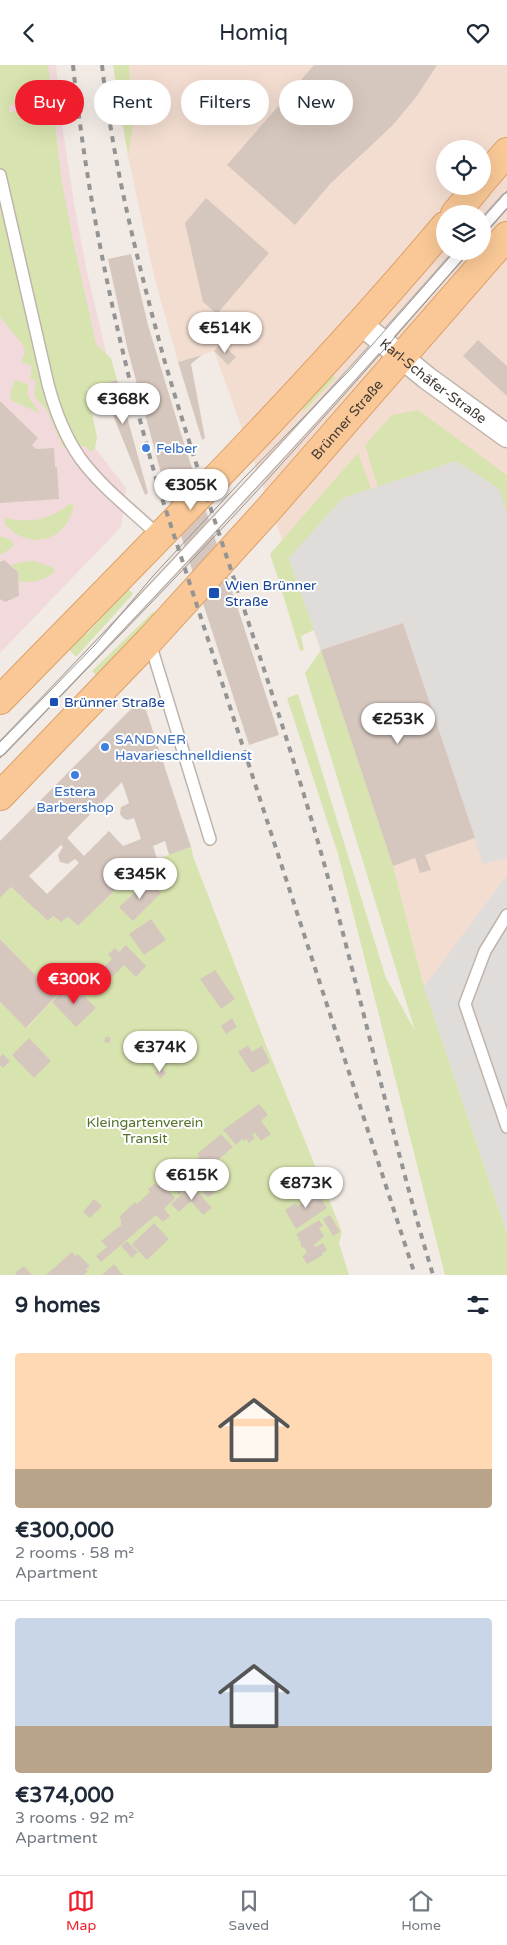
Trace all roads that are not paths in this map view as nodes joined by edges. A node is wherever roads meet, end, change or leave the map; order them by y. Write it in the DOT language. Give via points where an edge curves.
graph roads {
  1 [pos="507,152"];
  2 [pos="491,171"];
  3 [pos="0,175"];
  4 [pos="471,195"];
  5 [pos="507,199"];
  6 [pos="462,205"];
  7 [pos="491,217"];
  8 [pos="436,236"];
  9 [pos="507,236"];
  10 [pos="456,260"];
  11 [pos="361,324"];
  12 [pos="393,349"];
  13 [pos="507,437"];
  14 [pos="159,536"];
  15 [pos="149,641"];
  16 [pos="0,700"];
  17 [pos="0,751"];
  18 [pos="0,796"];
  19 [pos="210,839"];
  20 [pos="507,915"];
  21 [pos="507,1127"];
  1 -- 2 [label="main road"];
  3 -- 14 [label="lane" via="58,417 73,447 90,470"];
  4 -- 6 [label="main road"];
  5 -- 7 [label="lane"];
  8 -- 11 [label="main road"];
  9 -- 12 [label="main road, Brünner Straße"];
  10 -- 12 [label="lane"];
  11 -- 12 [label="street, Karl-Schäfer-Straße"];
  11 -- 14 [label="main road"];
  12 -- 13 [label="street, Karl-Schäfer-Straße"];
  12 -- 15 [label="main road, Brünner Straße" via="268,510"];
  12 -- 17 [label="lane" via="306,427"];
  14 -- 16 [label="main road"];
  15 -- 18 [label="main road, Brünner Straße"];
  15 -- 19 [label="lane"];
  20 -- 21 [label="lane" via="485,951 465,1004"];
}
